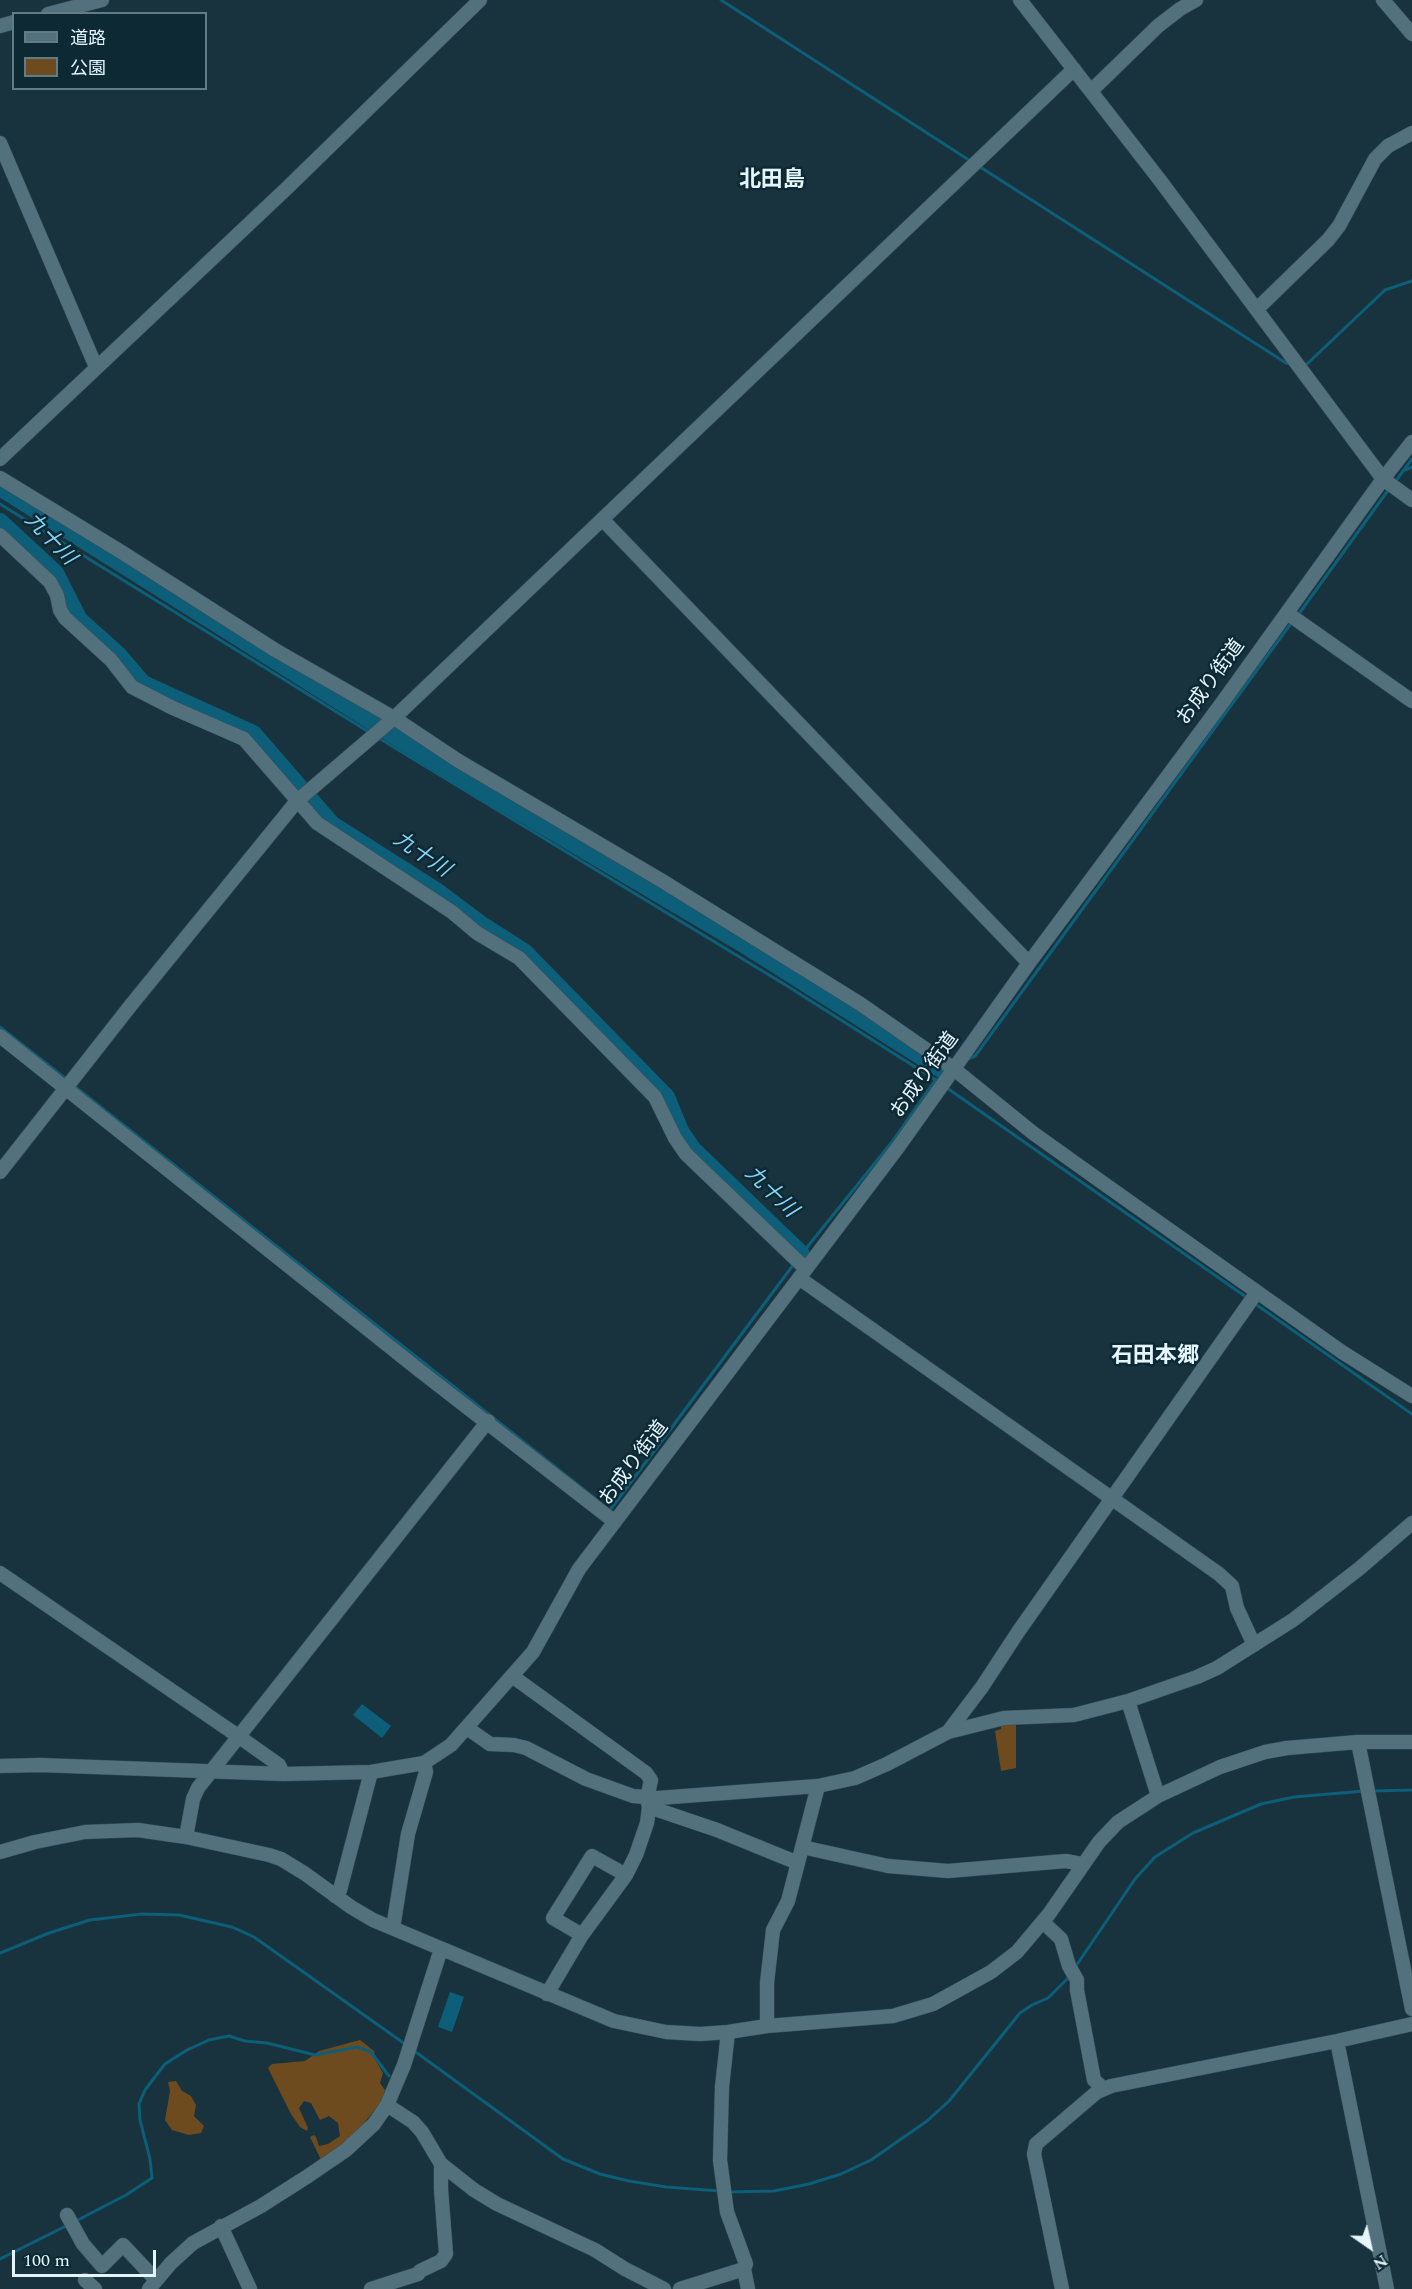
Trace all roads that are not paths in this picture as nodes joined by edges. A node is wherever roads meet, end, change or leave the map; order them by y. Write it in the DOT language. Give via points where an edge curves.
graph roads {
  1 [pos="102,0"];
  2 [pos="480,0"];
  3 [pos="1196,0"];
  4 [pos="1383,0"];
  5 [pos="1023,1"];
  6 [pos="56,12"];
  7 [pos="1412,34"];
  8 [pos="1074,69"];
  9 [pos="1092,90"];
  10 [pos="1412,133"];
  11 [pos="0,143"];
  12 [pos="1257,309"];
  13 [pos="96,367"];
  14 [pos="1412,442"];
  15 [pos="0,459"];
  16 [pos="0,478"];
  17 [pos="1383,479"];
  18 [pos="1412,500"];
  19 [pos="603,520"];
  20 [pos="0,535"];
  21 [pos="1292,617"];
  22 [pos="1412,701"];
  23 [pos="394,718"];
  24 [pos="297,801"];
  25 [pos="1029,963"];
  26 [pos="0,1036"];
  27 [pos="954,1069"];
  28 [pos="65,1088"];
  29 [pos="0,1172"];
  30 [pos="803,1274"];
  31 [pos="1257,1292"];
  32 [pos="1412,1396"];
  33 [pos="488,1421"];
  34 [pos="1112,1498"];
  35 [pos="615,1522"];
  36 [pos="1412,1523"];
  37 [pos="0,1573"];
  38 [pos="1254,1645"];
  39 [pos="513,1676"];
  40 [pos="1128,1701"];
  41 [pos="467,1728"];
  42 [pos="948,1732"];
  43 [pos="238,1736"];
  44 [pos="1358,1742"];
  45 [pos="1412,1742"];
  46 [pos="424,1763"];
  47 [pos="0,1766"];
  48 [pos="210,1772"];
  49 [pos="371,1772"];
  50 [pos="283,1774"];
  51 [pos="818,1786"];
  52 [pos="1158,1796"];
  53 [pos="648,1802"];
  54 [pos="186,1837"];
  55 [pos="802,1847"];
  56 [pos="0,1852"];
  57 [pos="798,1863"];
  58 [pos="1082,1864"];
  59 [pos="626,1875"];
  60 [pos="335,1896"];
  61 [pos="1043,1922"];
  62 [pos="393,1928"];
  63 [pos="582,1935"];
  64 [pos="441,1949"];
  65 [pos="547,1994"];
  66 [pos="1412,2009"];
  67 [pos="1412,2024"];
  68 [pos="767,2026"];
  69 [pos="728,2032"];
  70 [pos="1337,2041"];
  71 [pos="1103,2088"];
  72 [pos="387,2105"];
  73 [pos="441,2164"];
  74 [pos="66,2215"];
  75 [pos="221,2226"];
  76 [pos="744,2269"];
  77 [pos="152,2284"];
  78 [pos="250,2289"];
  79 [pos="371,2289"];
  80 [pos="664,2289"];
  81 [pos="680,2289"];
  82 [pos="748,2289"];
  83 [pos="1062,2289"];
  84 [pos="1387,2289"];
  1 -- 6 [label="street"];
  2 -- 13 [label="street"];
  3 -- 9 [label="street" via="1158,26"];
  4 -- 7 [label="street"];
  5 -- 8 [label="street"];
  8 -- 9 [label="street"];
  8 -- 19 [label="street"];
  9 -- 12 [label="street"];
  10 -- 12 [label="street" via="1388,146 1375,159 1328,240"];
  11 -- 13 [label="street"];
  12 -- 17 [label="street"];
  13 -- 15 [label="street"];
  14 -- 17 [label="street, お成り街道"];
  16 -- 23 [label="street" via="275,650"];
  17 -- 18 [label="street"];
  17 -- 21 [label="street, お成り街道"];
  19 -- 23 [label="street"];
  19 -- 25 [label="street"];
  20 -- 24 [label="street" via="50,582 65,618 111,660 132,687 244,739"];
  21 -- 22 [label="street"];
  21 -- 25 [label="street, お成り街道"];
  23 -- 24 [label="street"];
  23 -- 27 [label="street" via="457,760 795,962"];
  24 -- 28 [label="street"];
  24 -- 30 [label="street" via="317,823 519,958 655,1097 686,1154"];
  25 -- 27 [label="street, お成り街道"];
  26 -- 28 [label="street"];
  27 -- 30 [label="street, お成り街道"];
  27 -- 31 [label="street" via="1033,1132"];
  28 -- 29 [label="street"];
  28 -- 33 [label="street"];
  30 -- 34 [label="street"];
  30 -- 35 [label="street, お成り街道"];
  31 -- 32 [label="street"];
  31 -- 34 [label="street"];
  33 -- 35 [label="street"];
  33 -- 43 [label="street"];
  34 -- 38 [label="street" via="1232,1586 1237,1608"];
  34 -- 42 [label="street"];
  35 -- 39 [label="street, お成り街道" via="579,1569 532,1652"];
  36 -- 38 [label="street" via="1293,1620"];
  37 -- 43 [label="street"];
  38 -- 40 [label="street" via="1207,1672"];
  39 -- 41 [label="street, お成り街道"];
  39 -- 53 [label="street" via="646,1773 651,1780"];
  40 -- 42 [label="street" via="1074,1714 1004,1718"];
  40 -- 52 [label="street"];
  41 -- 46 [label="street, お成り街道"];
  41 -- 53 [label="street" via="490,1744 526,1748 586,1779"];
  42 -- 51 [label="street" via="855,1778"];
  43 -- 48 [label="street"];
  43 -- 50 [label="street" via="279,1765"];
  44 -- 45 [label="street"];
  44 -- 52 [label="street" via="1265,1752 1220,1767"];
  44 -- 66 [label="street"];
  46 -- 49 [label="street"];
  46 -- 62 [label="street" via="426,1772 408,1834"];
  47 -- 48 [label="street"];
  48 -- 50 [label="street"];
  48 -- 54 [label="street" via="193,1800"];
  49 -- 50 [label="street"];
  49 -- 60 [label="street" via="340,1890"];
  51 -- 53 [label="street"];
  51 -- 55 [label="street"];
  52 -- 58 [label="street" via="1118,1822"];
  53 -- 57 [label="street"];
  53 -- 59 [label="street" via="647,1823"];
  54 -- 56 [label="street" via="138,1830 85,1832"];
  54 -- 60 [label="street" via="281,1860"];
  55 -- 57 [label="street"];
  55 -- 58 [label="street" via="888,1866 948,1871"];
  57 -- 68 [label="street" via="788,1901 773,1930"];
  58 -- 61 [label="street"];
  59 -- 63 [label="street"];
  59 -- 63 [label="street" via="592,1856 553,1918"];
  60 -- 62 [label="street"];
  61 -- 68 [label="street" via="1005,1962 912,2012 883,2018"];
  61 -- 71 [label="street" via="1063,1943 1077,1980 1094,2080"];
  62 -- 64 [label="street"];
  63 -- 65 [label="street"];
  64 -- 65 [label="street"];
  64 -- 72 [label="street"];
  65 -- 69 [label="street" via="614,2021 640,2027 700,2034"];
  67 -- 70 [label="street"];
  68 -- 69 [label="street"];
  69 -- 76 [label="street" via="720,2160 727,2212 746,2264"];
  70 -- 71 [label="street"];
  70 -- 84 [label="street"];
  71 -- 83 [label="street" via="1036,2144 1034,2154"];
  72 -- 73 [label="street" via="413,2122"];
  72 -- 75 [label="street" via="369,2130 346,2150 267,2202"];
  73 -- 79 [label="street" via="446,2254 418,2274"];
  73 -- 80 [label="street" via="497,2204 595,2250"];
  74 -- 77 [label="street" via="83,2244 102,2265 123,2245"];
  75 -- 77 [label="street" via="194,2243"];
  75 -- 78 [label="street"];
  76 -- 81 [label="street"];
  76 -- 82 [label="street"];
}
